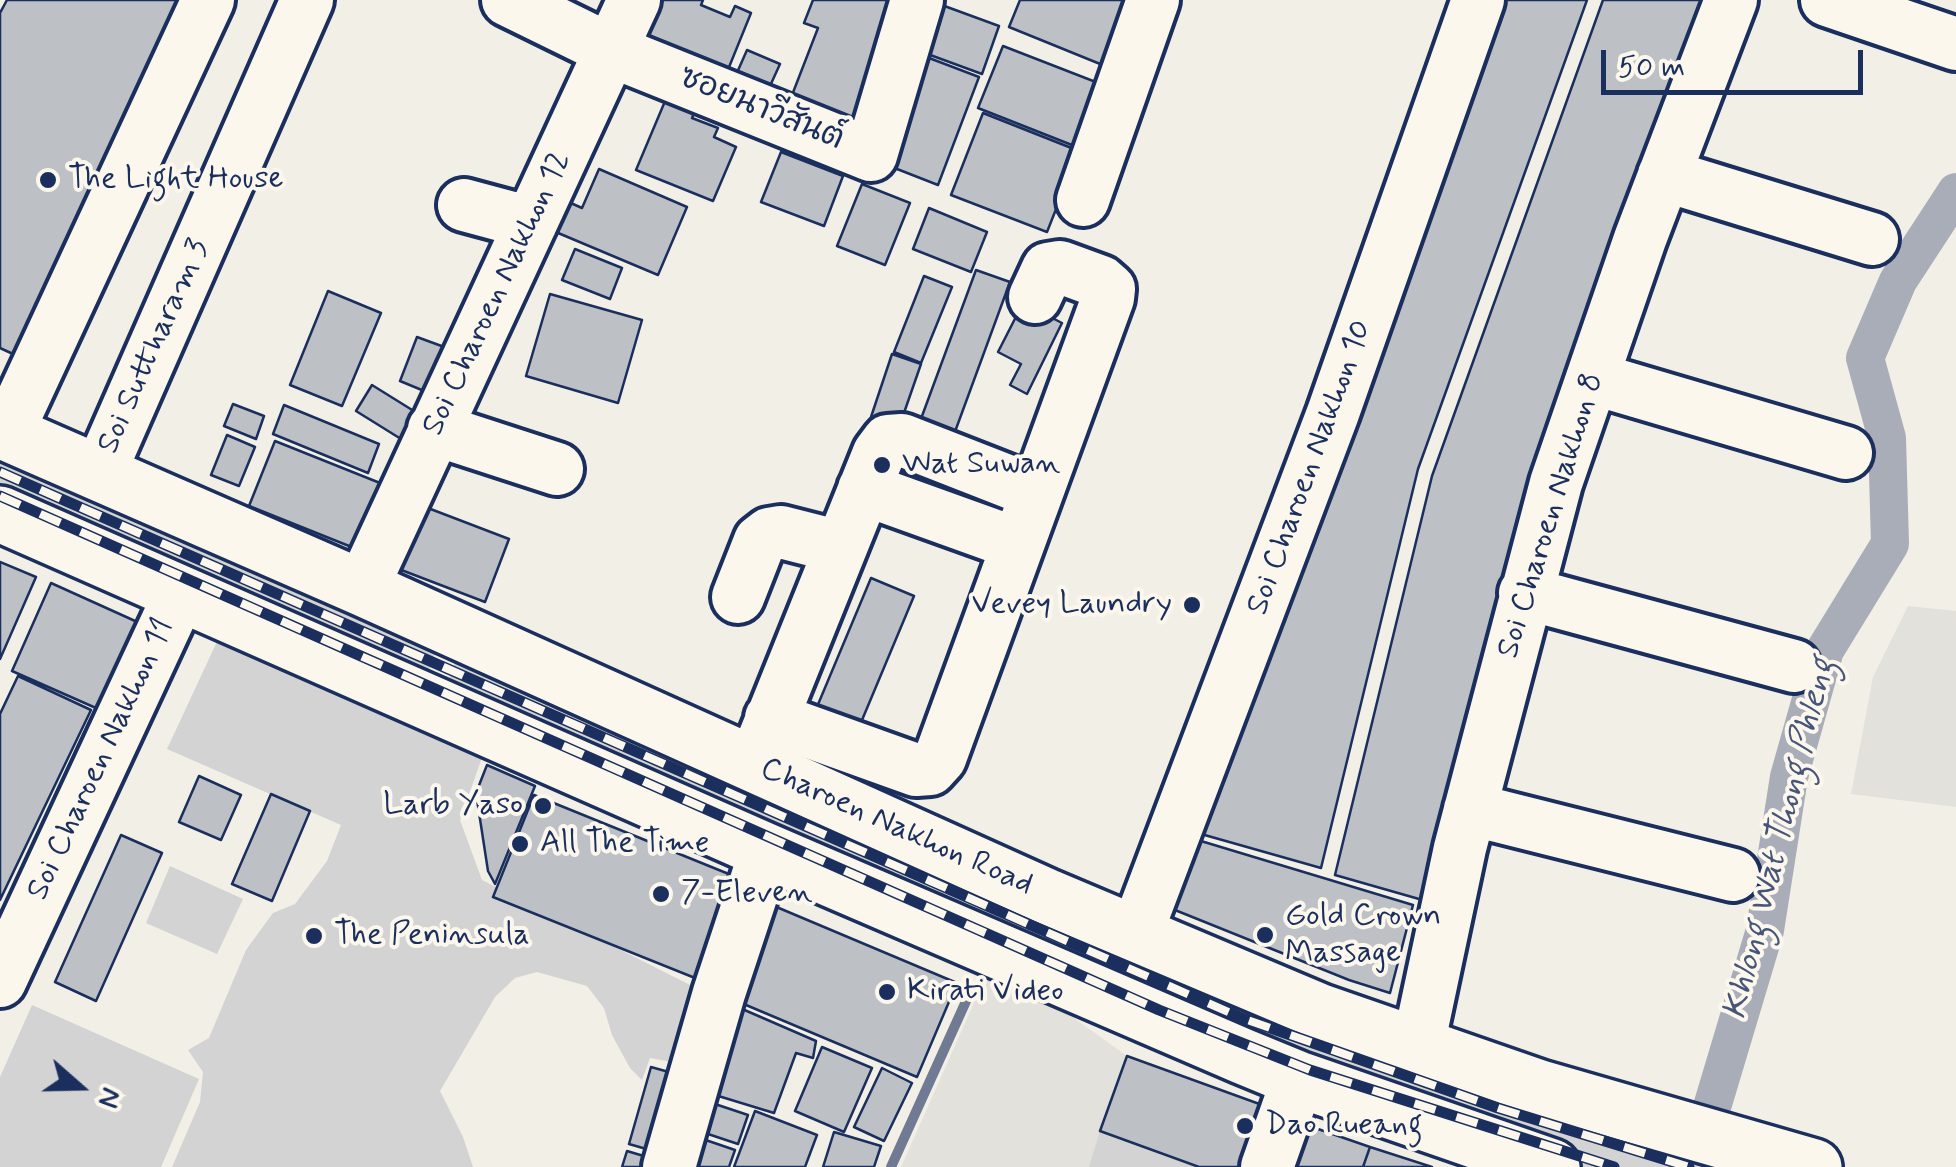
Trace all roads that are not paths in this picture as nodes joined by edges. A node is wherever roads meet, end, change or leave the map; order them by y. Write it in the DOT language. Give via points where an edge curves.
graph roads {
  1 [pos="208,0"];
  2 [pos="307,0"];
  3 [pos="508,0"];
  4 [pos="634,0"];
  5 [pos="917,0"];
  6 [pos="1152,0"];
  7 [pos="1478,0"];
  8 [pos="1732,0"];
  9 [pos="1841,2"];
  10 [pos="1956,44"];
  11 [pos="612,51"];
  12 [pos="1664,175"];
  13 [pos="1083,200"];
  14 [pos="464,205"];
  15 [pos="532,222"];
  16 [pos="1872,240"];
  17 [pos="1035,297"];
  18 [pos="16,373"];
  19 [pos="1592,378"];
  20 [pos="434,430"];
  21 [pos="4,431"];
  22 [pos="1846,453"];
  23 [pos="557,469"];
  24 [pos="99,474"];
  25 [pos="864,489"];
  26 [pos="1035,492"];
  27 [pos="0,514"];
  28 [pos="1017,544"];
  29 [pos="840,547"];
  30 [pos="362,588"];
  31 [pos="180,594"];
  32 [pos="1526,594"];
  33 [pos="738,596"];
  34 [pos="456,630"];
  35 [pos="1794,666"];
  36 [pos="429,703"];
  37 [pos="763,741"];
  38 [pos="1470,809"];
  39 [pos="766,852"];
  40 [pos="1733,875"];
  41 [pos="1046,896"];
  42 [pos="1136,934"];
  43 [pos="1020,962"];
  44 [pos="0,981"];
  45 [pos="1418,1046"];
  46 [pos="1298,1079"];
  47 [pos="1532,1164"];
  48 [pos="669,1167"];
  49 [pos="1266,1167"];
  50 [pos="1814,1167"];
  1 -- 18 [label="street"];
  2 -- 24 [label="street, Soi Suttharam 3"];
  3 -- 11 [label="street"];
  4 -- 11 [label="street, Soi Charoen Nakhon 12"];
  5 -- 11 [label="street, ซอยนาวีสันต์" via="871,155"];
  6 -- 13 [label="street"];
  7 -- 42 [label="street, Soi Charoen Nakhon 10" via="1333,413"];
  8 -- 12 [label="street, Soi Charoen Nakhon 8"];
  9 -- 10 [label="street"];
  11 -- 15 [label="street, Soi Charoen Nakhon 12"];
  12 -- 16 [label="street"];
  12 -- 19 [label="street, Soi Charoen Nakhon 8"];
  14 -- 15 [label="street"];
  15 -- 20 [label="street, Soi Charoen Nakhon 12"];
  17 -- 26 [label="street" via="1048,269 1060,267 1108,289"];
  18 -- 21 [label="street"];
  19 -- 22 [label="street"];
  19 -- 32 [label="street, Soi Charoen Nakhon 8"];
  20 -- 23 [label="street"];
  20 -- 30 [label="street, Soi Charoen Nakhon 12"];
  21 -- 24 [label="main road, Charoen Nakhon Road"];
  24 -- 30 [label="main road, Charoen Nakhon Road"];
  25 -- 26 [label="street" via="878,452 888,441 902,440"];
  25 -- 28 [label="street"];
  25 -- 29 [label="street"];
  26 -- 28 [label="street"];
  27 -- 31 [label="main road"];
  28 -- 37 [label="street" via="940,758 930,770"];
  29 -- 33 [label="street" via="769,534"];
  29 -- 37 [label="street"];
  30 -- 34 [label="main road, Charoen Nakhon Road"];
  31 -- 36 [label="main road"];
  31 -- 44 [label="street, Soi Charoen Nakhon 11"];
  32 -- 35 [label="street"];
  32 -- 38 [label="street, Soi Charoen Nakhon 8"];
  34 -- 36 [label="main road"];
  34 -- 37 [label="main road, Charoen Nakhon Road"];
  36 -- 39 [label="main road"];
  37 -- 41 [label="main road, Charoen Nakhon Road"];
  38 -- 40 [label="street"];
  38 -- 45 [label="street, Soi Charoen Nakhon 8"];
  39 -- 43 [label="main road"];
  39 -- 48 [label="street"];
  41 -- 42 [label="main road, Charoen Nakhon Road"];
  41 -- 43 [label="main road"];
  42 -- 45 [label="main road, Charoen Nakhon Road"];
  43 -- 46 [label="main road"];
  45 -- 50 [label="main road, Charoen Nakhon Road"];
  46 -- 47 [label="main road"];
  46 -- 49 [label="street"];
}
